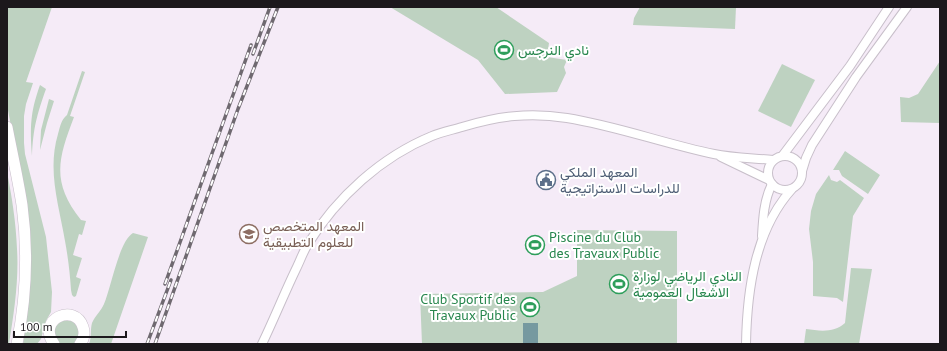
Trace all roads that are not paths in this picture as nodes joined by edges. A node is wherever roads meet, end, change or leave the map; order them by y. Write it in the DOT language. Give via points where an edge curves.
graph roads {
  1 [pos="889,7"];
  2 [pos="907,7"];
  3 [pos="7,127"];
  4 [pos="715,154"];
  5 [pos="783,155"];
  6 [pos="773,160"];
  7 [pos="802,171"];
  8 [pos="770,182"];
  9 [pos="792,189"];
  10 [pos="762,240"];
  11 [pos="49,341"];
  12 [pos="18,342"];
  13 [pos="80,344"];
  14 [pos="262,344"];
  15 [pos="746,344"];
  1 -- 5 [label="street" via="850,66"];
  2 -- 7 [label="street" via="856,77 812,145"];
  3 -- 12 [label="highway" via="22,206 24,236 23,304"];
  4 -- 6 [label="street"];
  4 -- 8 [label="street"];
  4 -- 14 [label="street" via="610,127 550,116 502,117 432,136 407,148 359,182 319,228 307,245"];
  5 -- 6 [label="street"];
  5 -- 7 [label="street" via="794,158"];
  6 -- 8 [label="street" via="768,169"];
  7 -- 9 [label="street" via="800,182"];
  8 -- 9 [label="street" via="781,190"];
  8 -- 10 [label="street" via="763,215"];
  9 -- 10 [label="street" via="778,207"];
  10 -- 15 [label="street" via="754,266"];
  11 -- 13 [label="highway" via="50,327 55,319 62,315 71,315 78,319 84,328 84,338"];
}
